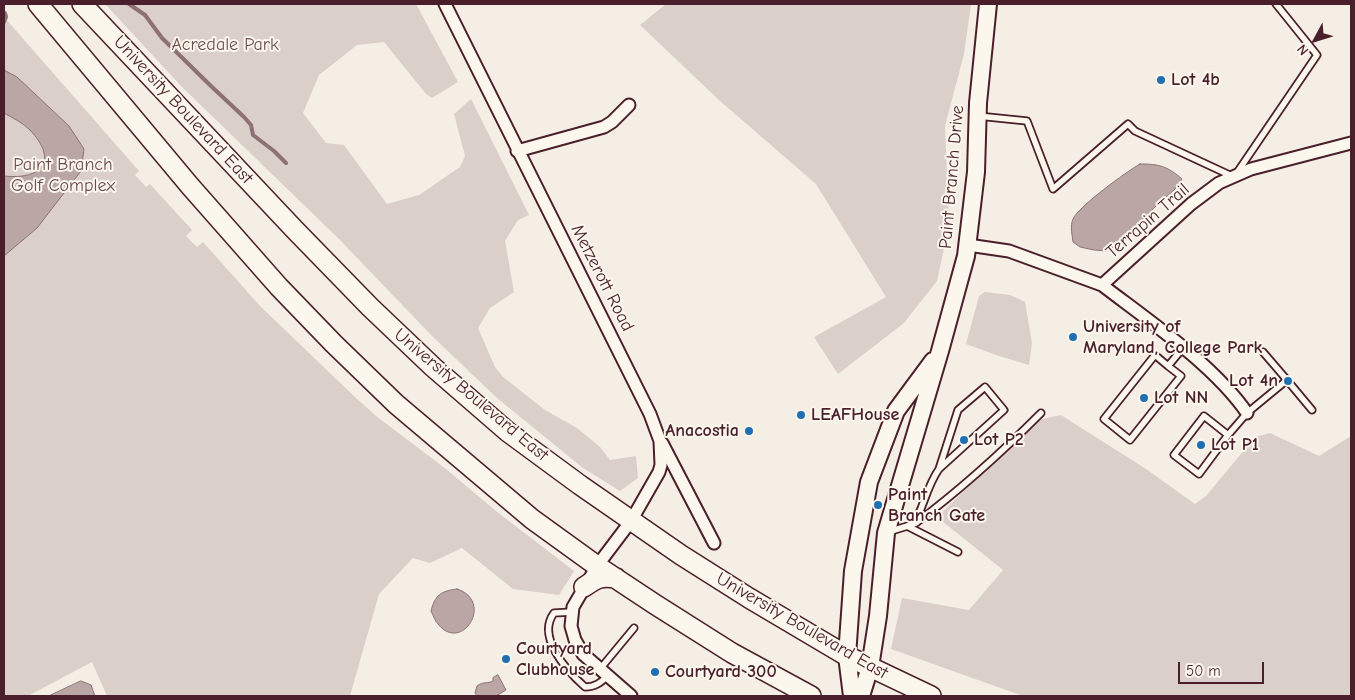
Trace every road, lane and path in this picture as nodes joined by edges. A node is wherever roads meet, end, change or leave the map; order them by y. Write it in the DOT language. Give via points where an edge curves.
graph roads {
  1 [pos="38,4"];
  2 [pos="82,4"];
  3 [pos="445,4"];
  4 [pos="988,4"];
  5 [pos="1276,4"];
  6 [pos="629,105"];
  7 [pos="977,116"];
  8 [pos="1351,143"];
  9 [pos="517,151"];
  10 [pos="1234,177"];
  11 [pos="968,245"];
  12 [pos="1102,285"];
  13 [pos="1183,348"];
  14 [pos="940,352"];
  15 [pos="1263,352"];
  16 [pos="1168,366"];
  17 [pos="1286,380"];
  18 [pos="1312,410"];
  19 [pos="1041,413"];
  20 [pos="1247,413"];
  21 [pos="1228,436"];
  22 [pos="660,440"];
  23 [pos="939,469"];
  24 [pos="632,521"];
  25 [pos="911,525"];
  26 [pos="886,533"];
  27 [pos="714,543"];
  28 [pos="958,552"];
  29 [pos="598,566"];
  30 [pos="616,578"];
  31 [pos="584,587"];
  32 [pos="572,612"];
  33 [pos="634,628"];
  34 [pos="847,656"];
  35 [pos="870,667"];
  36 [pos="604,672"];
  37 [pos="631,696"];
  38 [pos="811,696"];
  39 [pos="852,696"];
  40 [pos="860,696"];
  41 [pos="930,696"];
  1 -- 29 [label="main road" via="190,186 334,344 396,404 532,519"];
  2 -- 24 [label="main road, University Boulevard East" via="370,307 508,432"];
  3 -- 9 [label="street, Metzerott Road"];
  4 -- 7 [label="street, Paint Branch Drive"];
  5 -- 10 [label="lane" via="1317,55"];
  6 -- 9 [label="street" via="604,127"];
  7 -- 10 [label="lane" via="1027,121 1053,189 1128,124 1135,131"];
  7 -- 11 [label="street, Paint Branch Drive" via="976,172"];
  8 -- 10 [label="street, Terrapin Trail" via="1251,169"];
  9 -- 22 [label="street, Metzerott Road" via="650,414"];
  10 -- 12 [label="street, Terrapin Trail" via="1219,183 1191,204"];
  11 -- 12 [label="street, Terrapin Trail" via="1009,251"];
  11 -- 14 [label="street, Paint Branch Drive"];
  12 -- 13 [label="street"];
  13 -- 16 [label="lane"];
  13 -- 20 [label="street" via="1220,380"];
  14 -- 26 [label="street, Paint Branch Drive"];
  14 -- 34 [label="street, Paint Branch Drive" via="896,412 869,482 853,571"];
  15 -- 17 [label="lane"];
  16 -- 16 [label="lane" via="1155,355 1104,419 1130,440 1181,376"];
  17 -- 18 [label="lane"];
  17 -- 20 [label="lane"];
  19 -- 25 [label="lane" via="992,460"];
  20 -- 21 [label="lane"];
  21 -- 21 [label="lane" via="1198,474 1174,455 1204,416"];
  22 -- 24 [label="street, Metzerott Road" via="659,472"];
  22 -- 27 [label="street"];
  23 -- 23 [label="lane" via="1004,410 985,387 958,410"];
  23 -- 25 [label="lane" via="921,511"];
  24 -- 29 [label="street, Metzerott Road"];
  24 -- 34 [label="main road, University Boulevard East" via="749,598"];
  25 -- 26 [label="lane"];
  25 -- 28 [label="lane"];
  26 -- 35 [label="street, Paint Branch Drive"];
  29 -- 30 [label="main road"];
  29 -- 31 [label="street, Metzerott Road"];
  30 -- 31 [label="main road" via="603,577"];
  30 -- 38 [label="main road" via="732,653"];
  31 -- 32 [label="street, Metzerott Road"];
  32 -- 36 [label="street" via="574,640 583,654"];
  32 -- 36 [label="lane" via="554,612 549,619 548,630 559,659 585,687 593,688 601,683"];
  33 -- 36 [label="lane"];
  34 -- 35 [label="main road, University Boulevard East"];
  34 -- 39 [label="street, Paint Branch Drive"];
  35 -- 40 [label="street, Paint Branch Drive"];
  35 -- 41 [label="main road, University Boulevard East"];
  36 -- 37 [label="street"];
}
